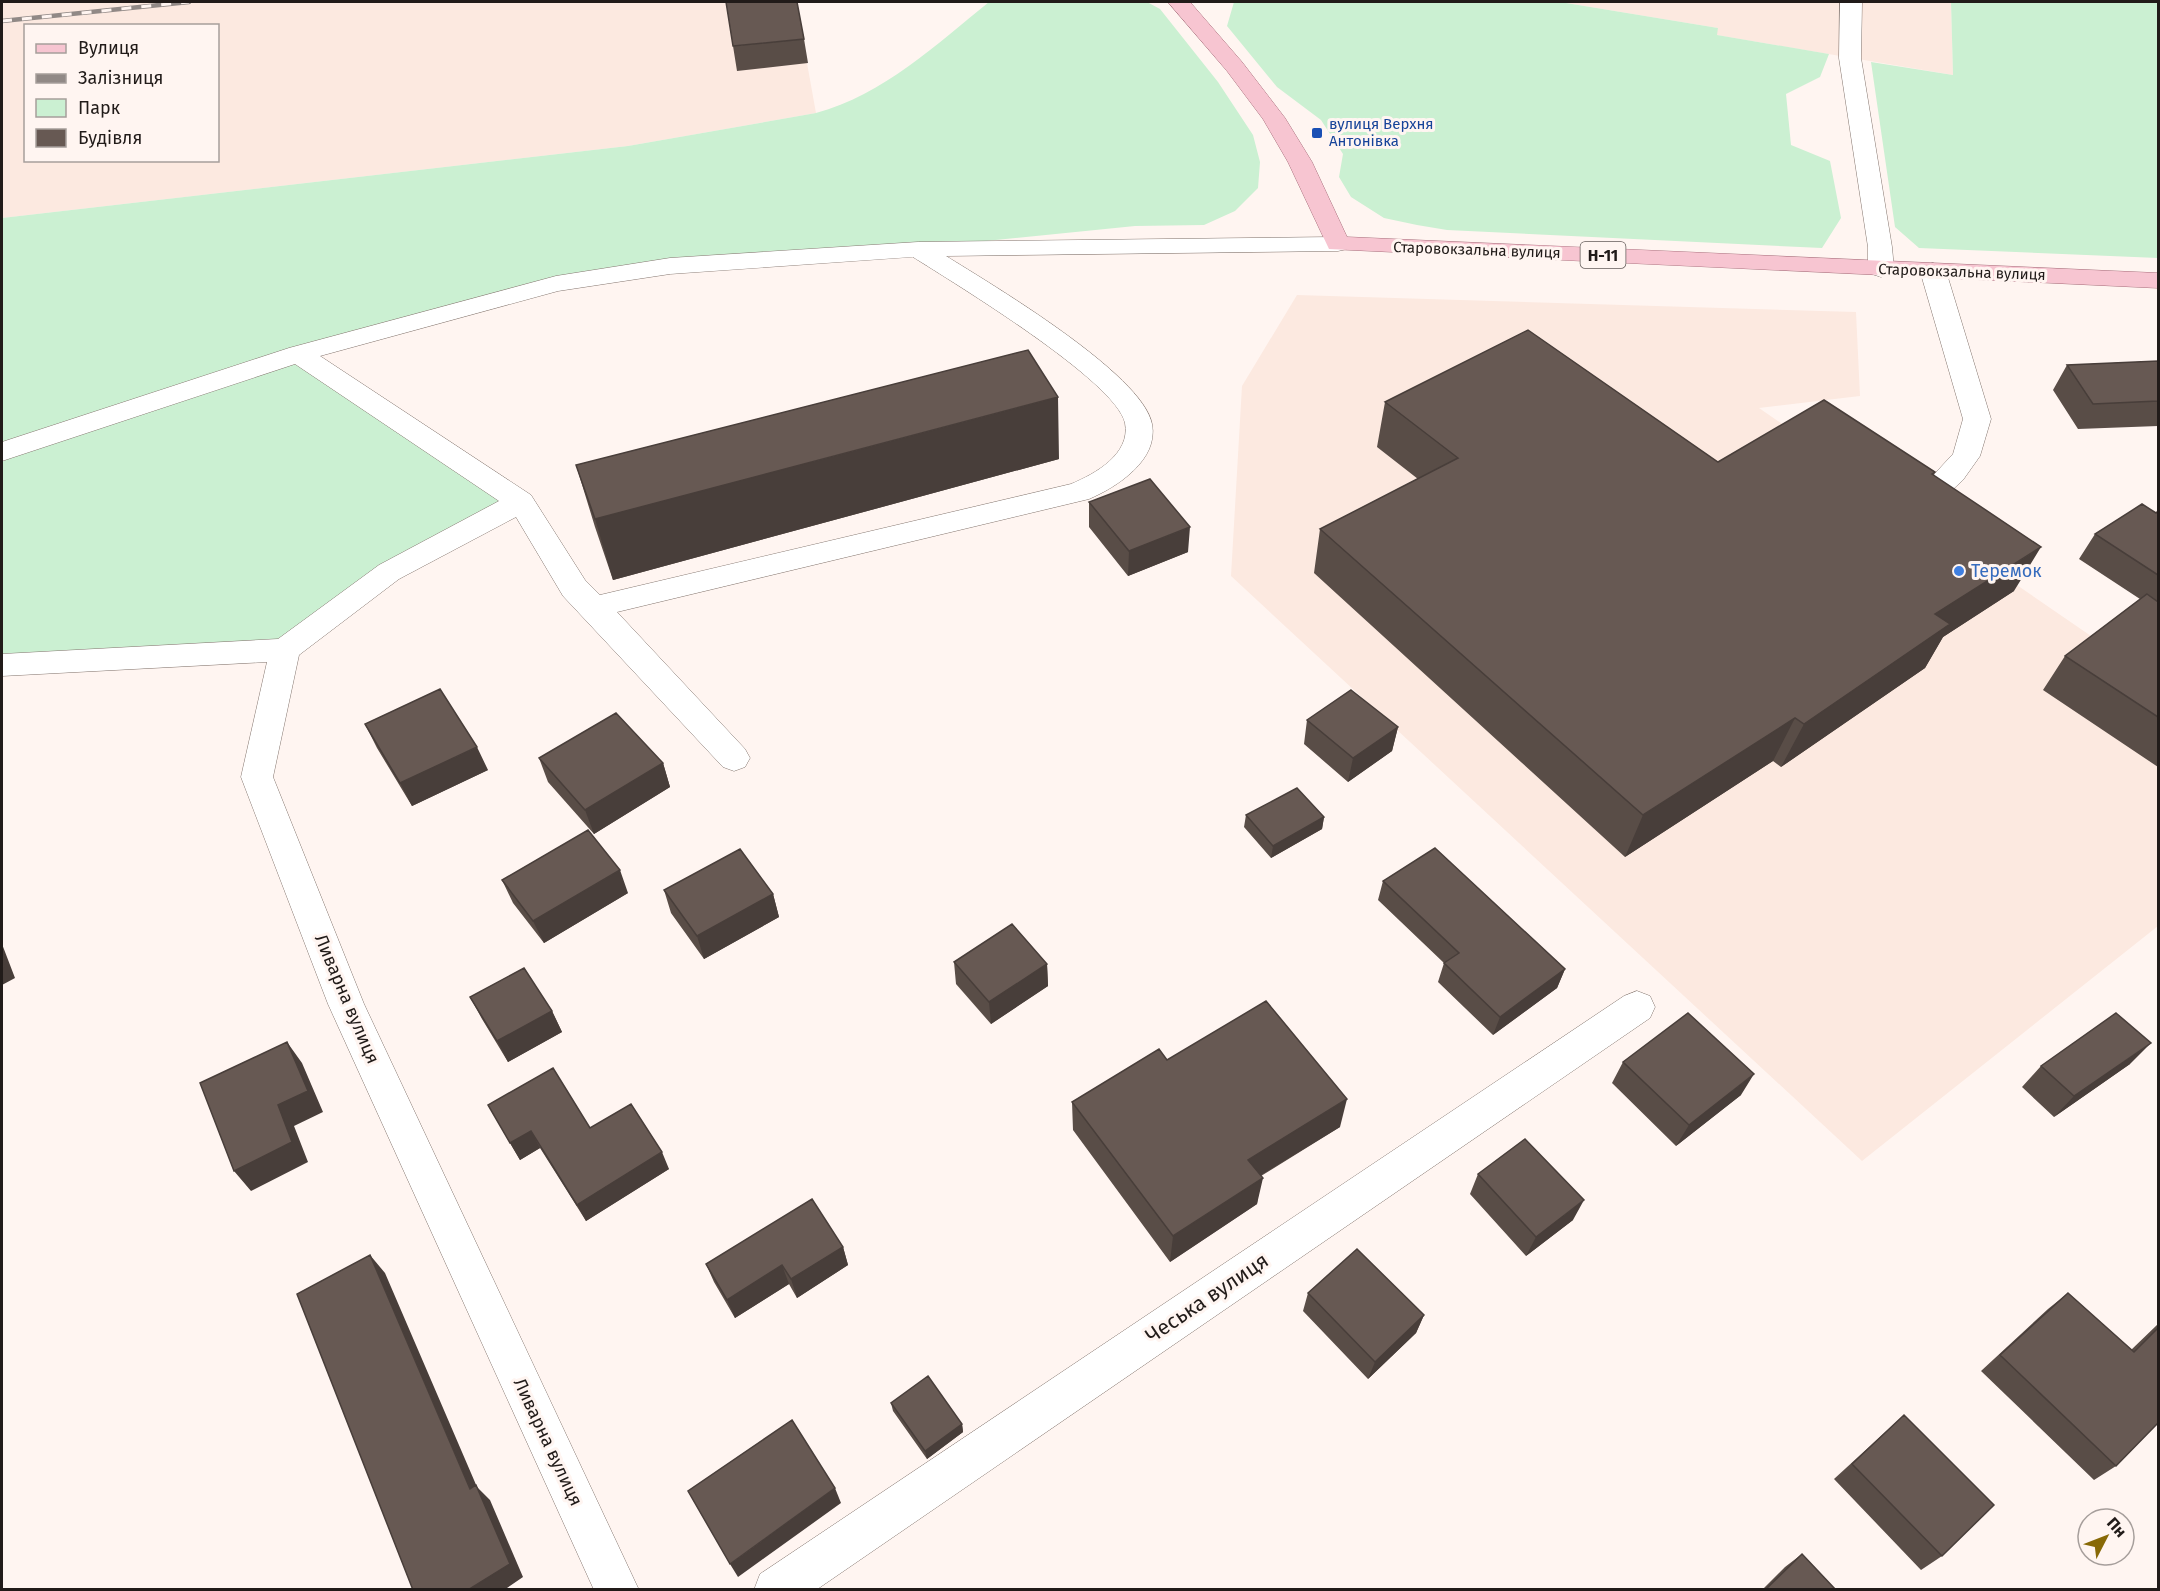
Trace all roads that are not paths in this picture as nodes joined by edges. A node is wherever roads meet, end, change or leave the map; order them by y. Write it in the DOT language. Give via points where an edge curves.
graph roads {
  1 [pos="1179,2"];
  2 [pos="1851,2"];
  3 [pos="1338,244"];
  4 [pos="918,249"];
  5 [pos="1881,269"];
  6 [pos="1933,271"];
  7 [pos="2158,281"];
  8 [pos="298,354"];
  9 [pos="2,452"];
  10 [pos="1928,496"];
  11 [pos="521,502"];
  12 [pos="594,607"];
  13 [pos="285,650"];
  14 [pos="2,665"];
  15 [pos="734,758"];
  16 [pos="1637,1007"];
  17 [pos="616,1590"];
  18 [pos="776,1590"];
  1 -- 3 [label="main road" via="1228,58 1285,135 1319,198"];
  2 -- 5 [label="street" via="1850,58"];
  3 -- 4 [label="street"];
  3 -- 5 [label="main road, Старовокзальна вулиця / Н-11"];
  4 -- 8 [label="street" via="670,266 556,284"];
  4 -- 12 [label="street" via="1050,336 1124,396 1139,422 1138,436 1134,448 1113,475 1079,492"];
  5 -- 6 [label="main road, Старовокзальна вулиця / Н-11"];
  6 -- 7 [label="main road, Старовокзальна вулиця / Н-11"];
  6 -- 10 [label="street" via="1977,419 1966,456"];
  8 -- 9 [label="street"];
  8 -- 11 [label="street"];
  11 -- 12 [label="street" via="574,588"];
  11 -- 13 [label="street" via="389,572"];
  12 -- 15 [label="street"];
  13 -- 14 [label="street"];
  13 -- 17 [label="street, Ливарна вулиця" via="257,777 346,1004"];
  16 -- 18 [label="street, Чеська вулиця"];
}
